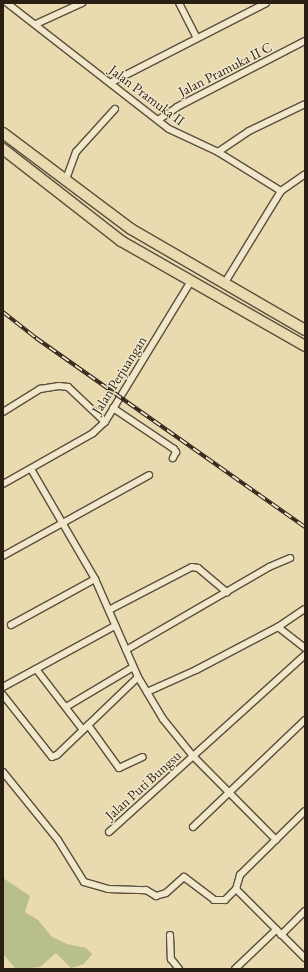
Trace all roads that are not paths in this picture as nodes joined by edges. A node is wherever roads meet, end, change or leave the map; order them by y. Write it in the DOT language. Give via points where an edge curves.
graph roads {
  1 [pos="7,3"];
  2 [pos="82,3"];
  3 [pos="179,3"];
  4 [pos="266,3"];
  5 [pos="36,24"];
  6 [pos="197,38"];
  7 [pos="305,41"];
  8 [pos="110,83"];
  9 [pos="305,104"];
  10 [pos="114,109"];
  11 [pos="158,120"];
  12 [pos="3,133"];
  13 [pos="3,149"];
  14 [pos="218,152"];
  15 [pos="305,174"];
  16 [pos="65,182"];
  17 [pos="281,191"];
  18 [pos="191,281"];
  19 [pos="224,284"];
  20 [pos="305,330"];
  21 [pos="305,346"];
  22 [pos="113,408"];
  23 [pos="3,412"];
  24 [pos="105,422"];
  25 [pos="173,458"];
  26 [pos="31,469"];
  27 [pos="149,475"];
  28 [pos="3,484"];
  29 [pos="63,522"];
  30 [pos="3,556"];
  31 [pos="290,558"];
  32 [pos="95,579"];
  33 [pos="227,592"];
  34 [pos="305,609"];
  35 [pos="109,610"];
  36 [pos="10,625"];
  37 [pos="115,626"];
  38 [pos="278,628"];
  39 [pos="305,648"];
  40 [pos="126,650"];
  41 [pos="305,656"];
  42 [pos="133,667"];
  43 [pos="36,668"];
  44 [pos="138,677"];
  45 [pos="3,687"];
  46 [pos="147,692"];
  47 [pos="3,695"];
  48 [pos="66,707"];
  49 [pos="305,720"];
  50 [pos="85,728"];
  51 [pos="193,756"];
  52 [pos="143,757"];
  53 [pos="3,772"];
  54 [pos="229,794"];
  55 [pos="305,811"];
  56 [pos="193,827"];
  57 [pos="109,832"];
  58 [pos="276,840"];
  59 [pos="236,889"];
  60 [pos="305,911"];
  61 [pos="276,930"];
  62 [pos="170,935"];
  63 [pos="281,935"];
  64 [pos="305,958"];
  65 [pos="180,969"];
  66 [pos="235,969"];
  1 -- 5 [label="street, Jalan Pramuka II"];
  2 -- 5 [label="street"];
  3 -- 6 [label="street"];
  4 -- 6 [label="street"];
  5 -- 8 [label="street, Jalan Pramuka II"];
  6 -- 8 [label="street"];
  7 -- 11 [label="street, Jalan Pramuka II C" via="189,100"];
  8 -- 11 [label="street, Jalan Pramuka II"];
  9 -- 14 [label="street" via="249,131"];
  10 -- 16 [label="street" via="76,152"];
  11 -- 14 [label="street, Jalan Pramuka II" via="188,140"];
  12 -- 16 [label="main road"];
  13 -- 18 [label="main road" via="121,241"];
  14 -- 17 [label="street, Jalan Pramuka II"];
  15 -- 17 [label="street"];
  16 -- 19 [label="main road" via="131,229"];
  17 -- 19 [label="street"];
  18 -- 21 [label="main road"];
  18 -- 22 [label="street, Jalan Perjuangan"];
  19 -- 20 [label="main road"];
  22 -- 24 [label="street, Jalan Perjuangan"];
  22 -- 25 [label="street" via="174,449 176,452"];
  23 -- 24 [label="street" via="40,389 59,386 68,388"];
  24 -- 26 [label="street, Jalan Perjuangan" via="93,433"];
  26 -- 28 [label="street, Jalan Perjuangan"];
  26 -- 29 [label="street"];
  27 -- 29 [label="street"];
  29 -- 30 [label="street"];
  29 -- 32 [label="street"];
  31 -- 33 [label="street" via="269,567"];
  32 -- 35 [label="street"];
  32 -- 36 [label="street"];
  33 -- 35 [label="street" via="198,568 192,567"];
  33 -- 40 [label="street"];
  34 -- 38 [label="street"];
  35 -- 37 [label="street"];
  37 -- 40 [label="street"];
  37 -- 43 [label="street"];
  38 -- 39 [label="street"];
  38 -- 46 [label="street"];
  40 -- 42 [label="street"];
  41 -- 51 [label="street, Jalan Puti Bungsu"];
  42 -- 44 [label="street"];
  42 -- 48 [label="street"];
  43 -- 45 [label="street"];
  43 -- 48 [label="street"];
  44 -- 46 [label="street"];
  44 -- 50 [label="street"];
  46 -- 51 [label="street" via="163,719"];
  47 -- 50 [label="street" via="52,757"];
  48 -- 50 [label="street"];
  49 -- 54 [label="street"];
  50 -- 52 [label="street" via="118,768"];
  51 -- 54 [label="street"];
  51 -- 57 [label="street, Jalan Puti Bungsu"];
  53 -- 59 [label="street" via="58,840 84,882 108,889 146,890 161,896 184,877 210,897 221,901"];
  54 -- 56 [label="street"];
  54 -- 58 [label="street"];
  55 -- 58 [label="street"];
  58 -- 59 [label="street" via="240,875"];
  59 -- 61 [label="street"];
  60 -- 63 [label="street"];
  61 -- 63 [label="street"];
  61 -- 66 [label="street"];
  62 -- 65 [label="street" via="172,959"];
  63 -- 64 [label="street"];
}
